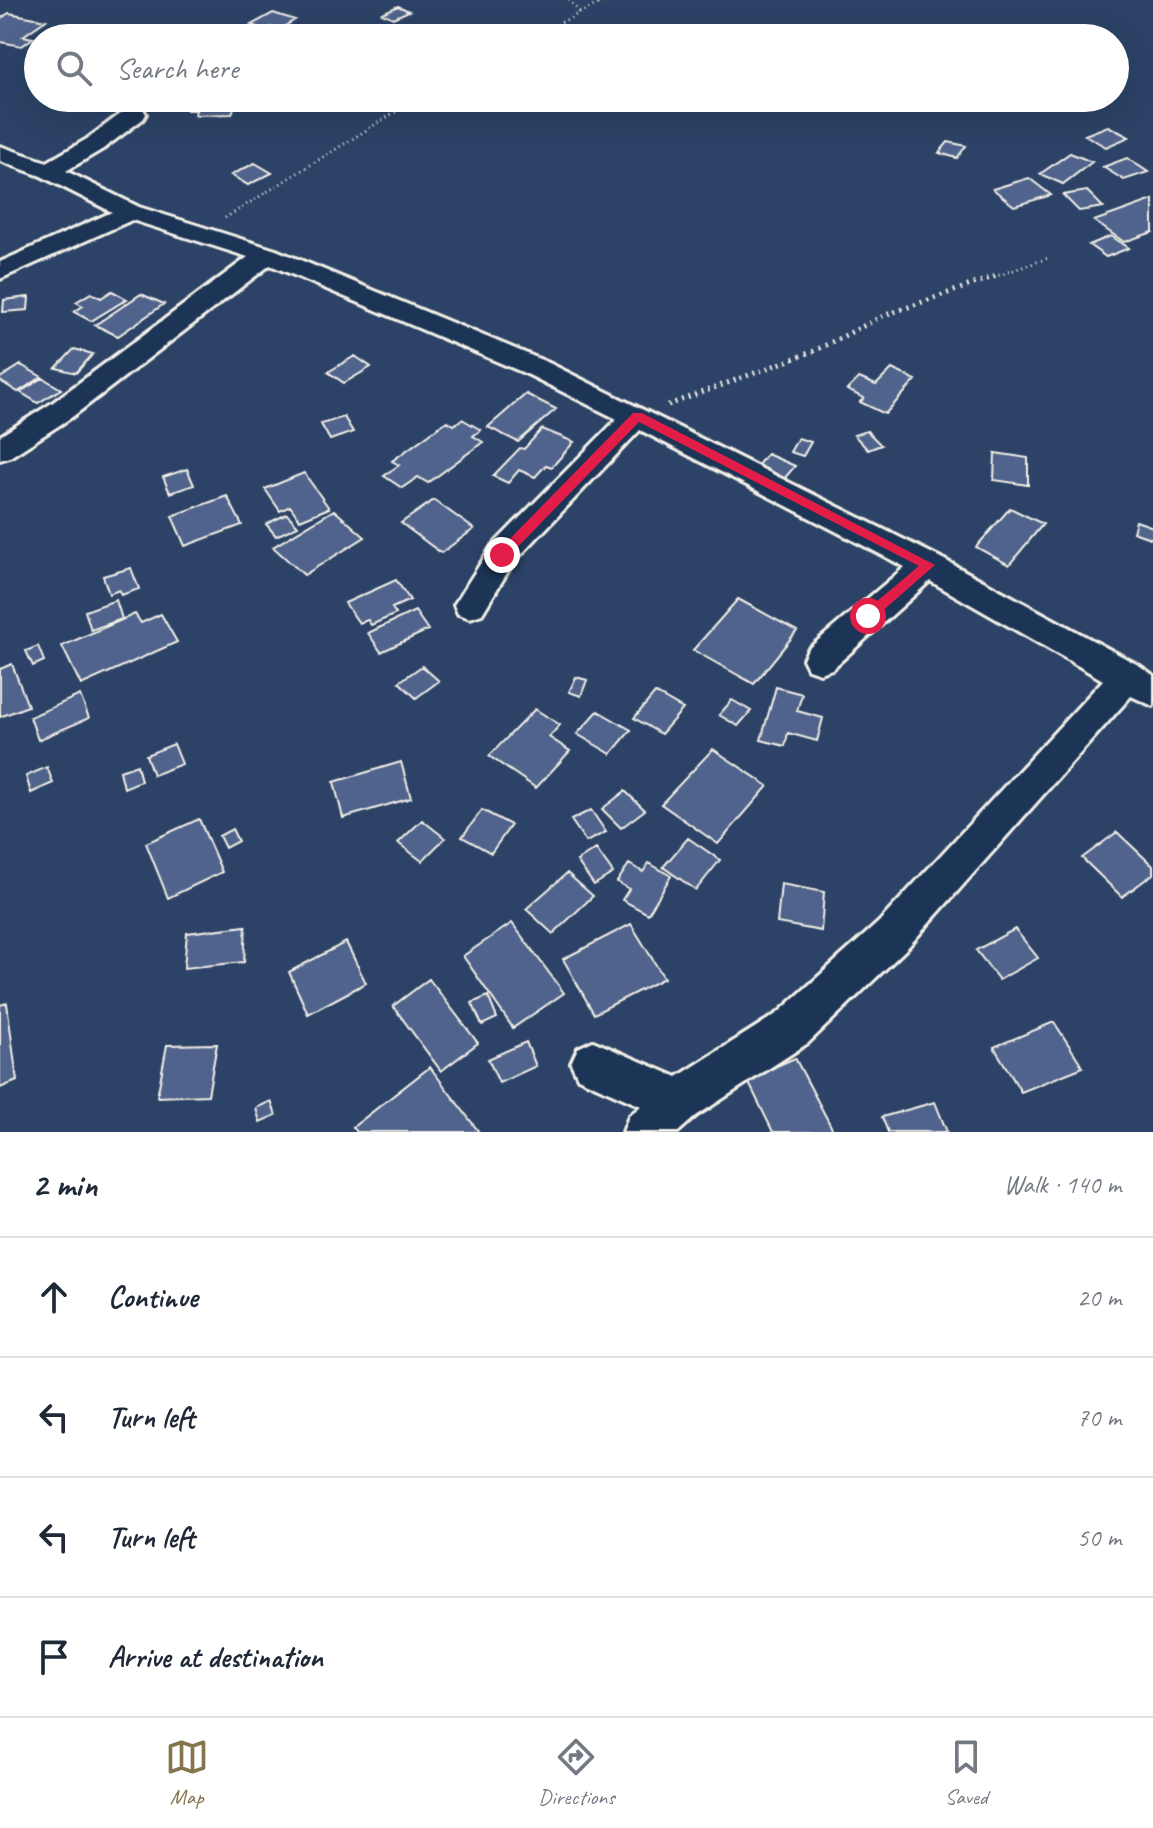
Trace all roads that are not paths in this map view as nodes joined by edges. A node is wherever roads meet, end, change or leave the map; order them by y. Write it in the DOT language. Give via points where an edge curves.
graph roads {
  1 [pos="135,114"];
  2 [pos="0,153"];
  3 [pos="49,171"];
  4 [pos="131,212"];
  5 [pos="267,255"];
  6 [pos="0,271"];
  7 [pos="637,416"];
  8 [pos="0,450"];
  9 [pos="928,565"];
  10 [pos="470,605"];
  11 [pos="820,659"];
  12 [pos="1141,684"];
  13 [pos="593,1063"];
  14 [pos="680,1100"];
  15 [pos="645,1132"];
  1 -- 3 [label="street"];
  2 -- 3 [label="street"];
  3 -- 4 [label="street"];
  4 -- 5 [label="street"];
  4 -- 6 [label="street"];
  5 -- 7 [label="street" via="458,333"];
  5 -- 8 [label="street" via="62,410"];
  7 -- 9 [label="street"];
  7 -- 10 [label="street" via="502,555"];
  9 -- 11 [label="street"];
  9 -- 12 [label="street"];
  12 -- 14 [label="street" via="893,935 793,1028"];
  13 -- 14 [label="street"];
  14 -- 15 [label="street"];
}
